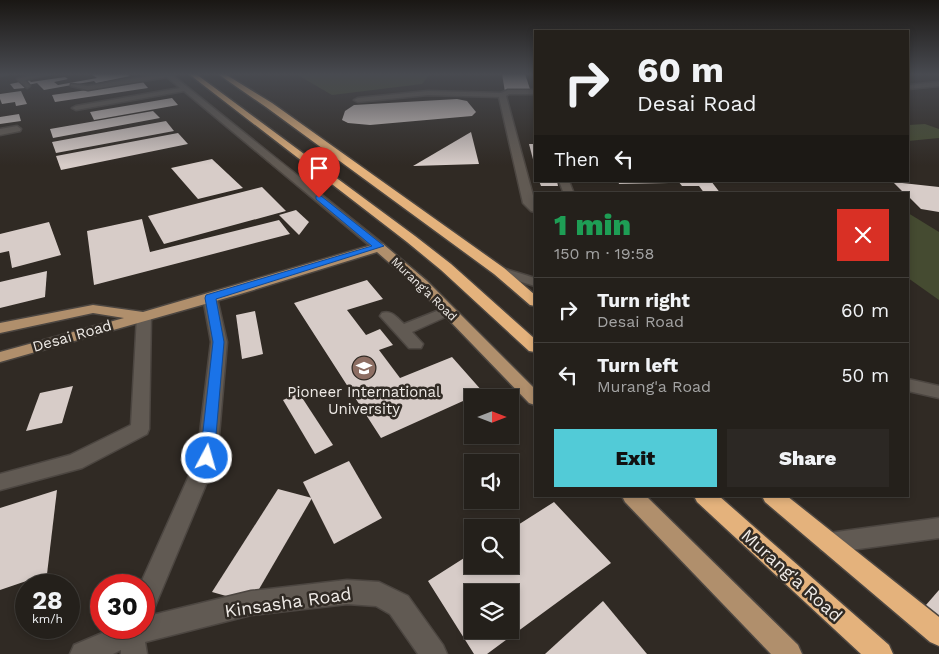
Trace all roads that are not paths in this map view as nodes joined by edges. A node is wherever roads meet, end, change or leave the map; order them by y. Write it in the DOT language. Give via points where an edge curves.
graph roads {
  1 [pos="100,105"];
  2 [pos="121,105"];
  3 [pos="204,105"];
  4 [pos="233,105"];
  5 [pos="267,105"];
  6 [pos="504,105"];
  7 [pos="76,108"];
  8 [pos="87,111"];
  9 [pos="17,128"];
  10 [pos="0,132"];
  11 [pos="534,208"];
  12 [pos="379,246"];
  13 [pos="499,271"];
  14 [pos="534,282"];
  15 [pos="210,298"];
  16 [pos="534,301"];
  17 [pos="447,311"];
  18 [pos="144,316"];
  19 [pos="387,316"];
  20 [pos="0,328"];
  21 [pos="402,331"];
  22 [pos="416,344"];
  23 [pos="534,346"];
  24 [pos="0,357"];
  25 [pos="909,386"];
  26 [pos="939,392"];
  27 [pos="534,398"];
  28 [pos="0,482"];
  29 [pos="633,497"];
  30 [pos="705,497"];
  31 [pos="773,497"];
  32 [pos="939,528"];
  33 [pos="829,543"];
  34 [pos="155,578"];
  35 [pos="155,631"];
  36 [pos="939,633"];
  37 [pos="130,639"];
  38 [pos="83,654"];
  39 [pos="434,654"];
  40 [pos="789,654"];
  41 [pos="880,654"];
  1 -- 7 [label="street"];
  2 -- 8 [label="street"];
  3 -- 12 [label="street, Murang'a Road"];
  4 -- 23 [label="highway, Murang'a Road" via="446,267"];
  5 -- 13 [label="highway"];
  6 -- 11 [label="street" via="528,203"];
  9 -- 10 [label="street"];
  12 -- 15 [label="main road, Desai Road"];
  12 -- 17 [label="main road, Murang'a Road"];
  13 -- 14 [label="street"];
  13 -- 16 [label="highway"];
  15 -- 18 [label="main road, Desai Road"];
  15 -- 34 [label="street" via="219,342 207,458"];
  17 -- 21 [label="street"];
  17 -- 27 [label="main road, Murang'a Road"];
  18 -- 20 [label="main road, Desai Road" via="93,309"];
  18 -- 24 [label="main road, Desai Road"];
  18 -- 28 [label="street" via="140,429 76,462"];
  19 -- 21 [label="street"];
  21 -- 22 [label="street"];
  25 -- 26 [label="street"];
  29 -- 40 [label="main road"];
  30 -- 41 [label="highway, Murang'a Road"];
  31 -- 33 [label="highway"];
  32 -- 33 [label="street"];
  33 -- 36 [label="highway"];
  35 -- 39 [label="street, Kinsasha Road" via="251,603 347,592 380,594 399,605"];
  37 -- 38 [label="street, Kinsasha Road"];
}
